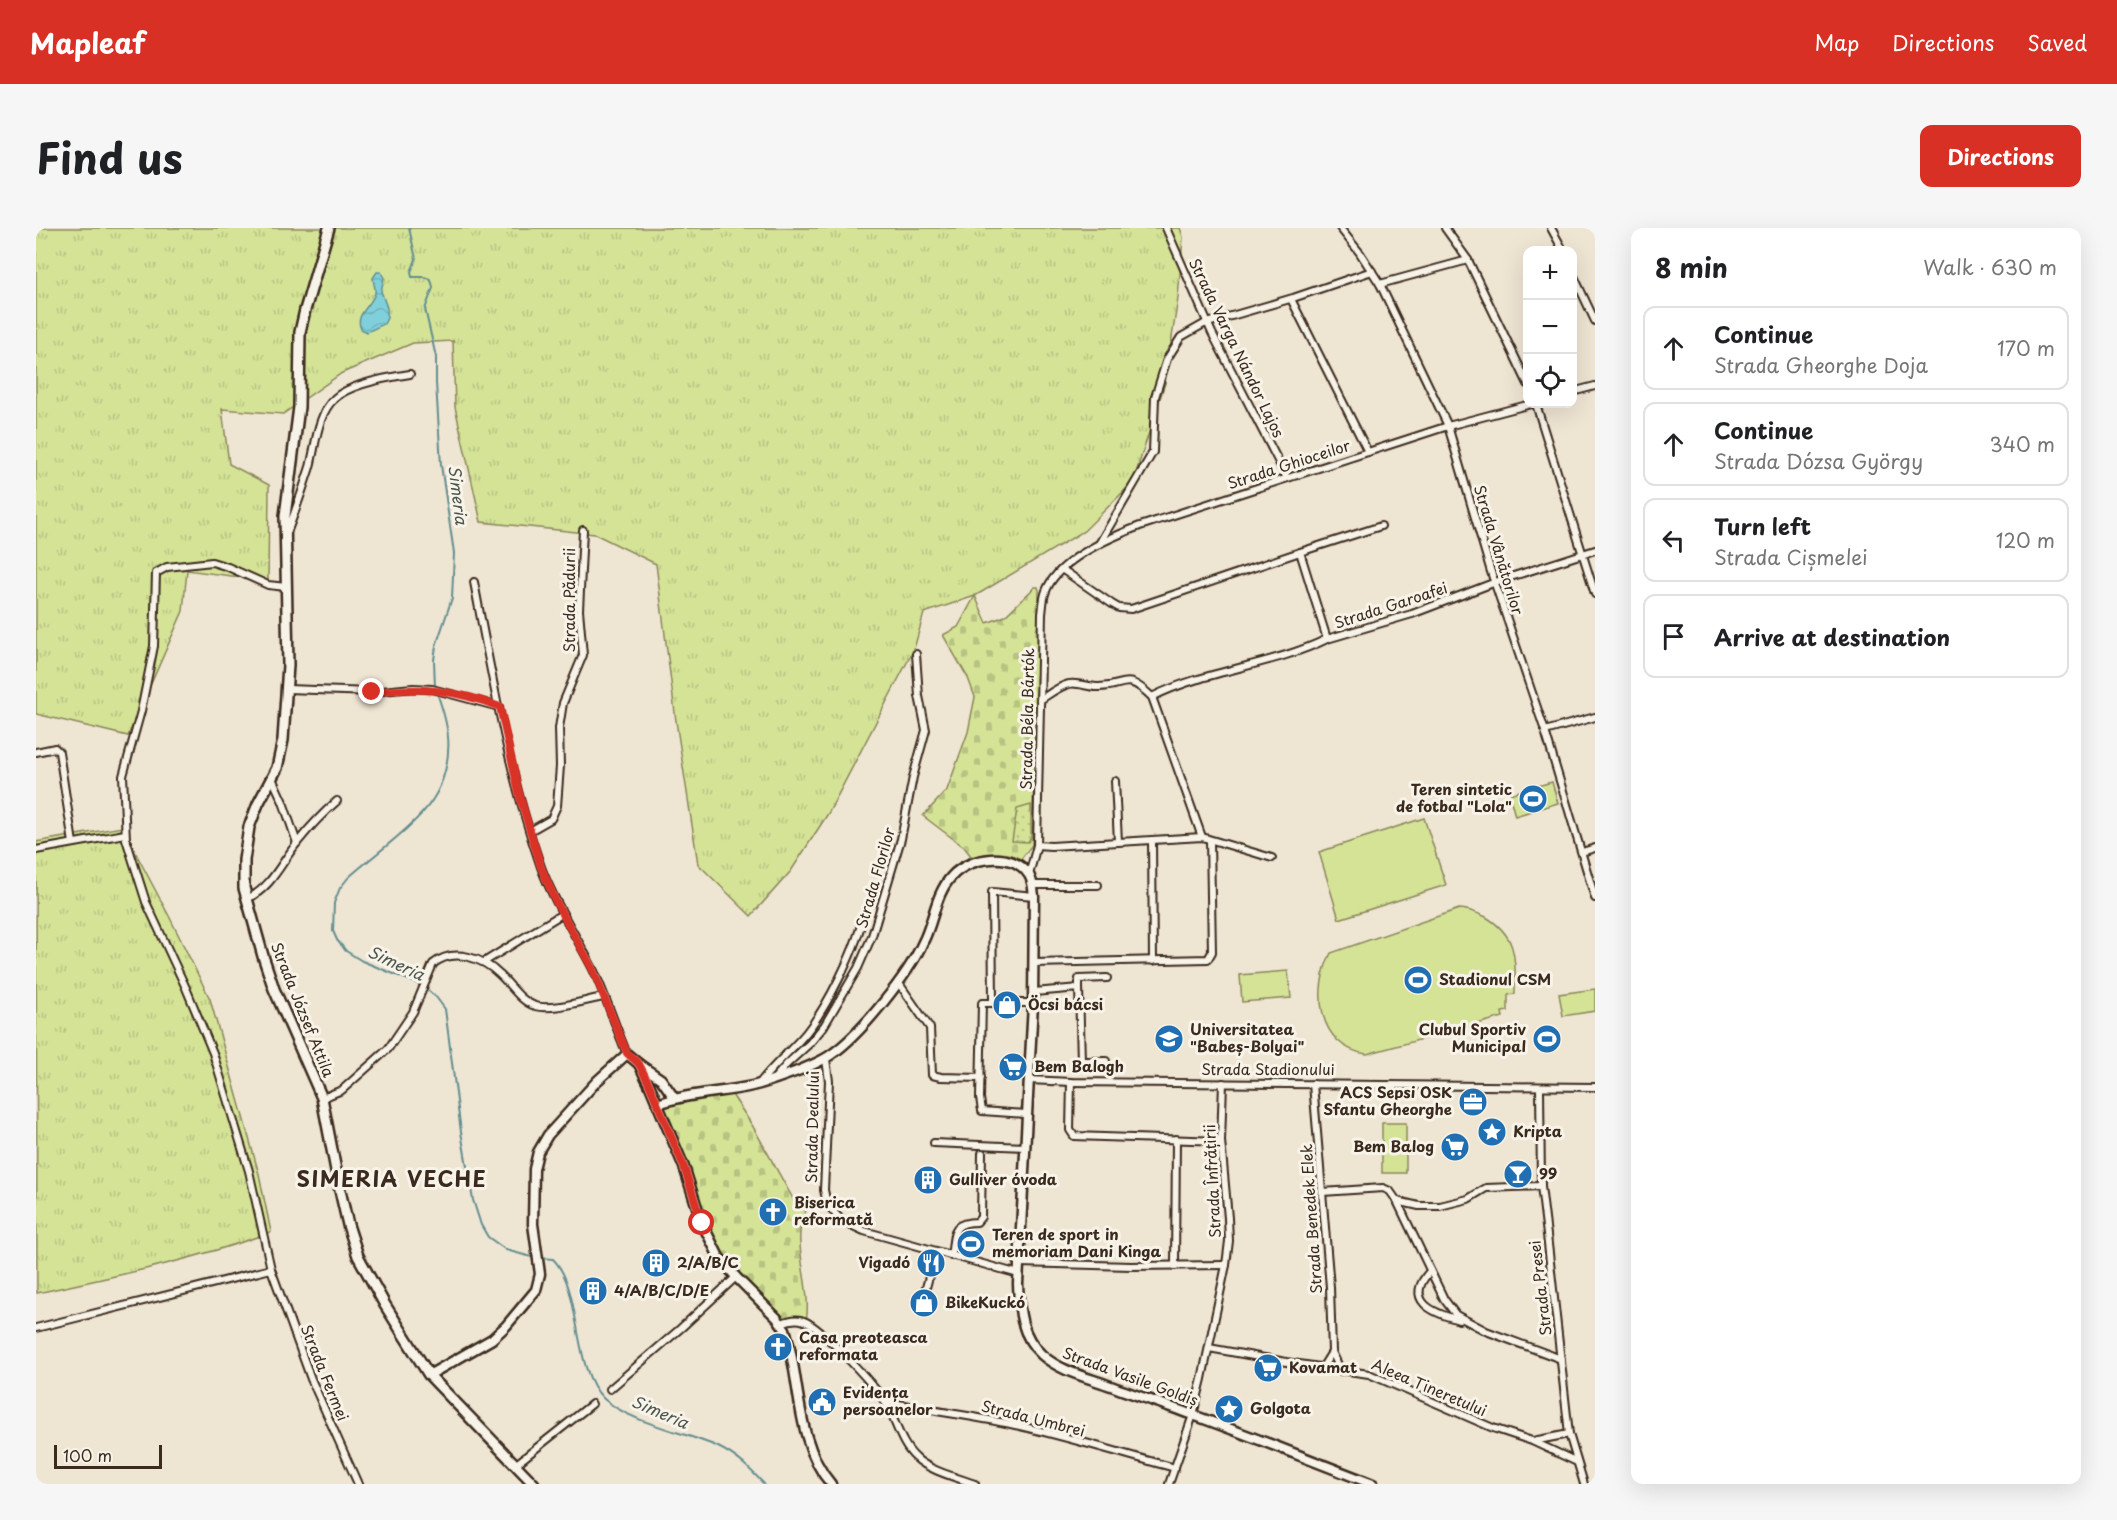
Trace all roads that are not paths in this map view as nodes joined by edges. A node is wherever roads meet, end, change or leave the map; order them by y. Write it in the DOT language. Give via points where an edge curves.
graph roads {
  1 [pos="329,228"];
  2 [pos="1166,228"];
  3 [pos="1340,228"];
  4 [pos="1445,228"];
  5 [pos="1551,228"];
  6 [pos="1561,246"];
  7 [pos="1468,260"];
  8 [pos="1372,271"];
  9 [pos="1577,283"];
  10 [pos="1380,284"];
  11 [pos="1291,299"];
  12 [pos="1595,321"];
  13 [pos="1208,323"];
  14 [pos="410,374"];
  15 [pos="1523,376"];
  16 [pos="1595,386"];
  17 [pos="1577,391"];
  18 [pos="1523,406"];
  19 [pos="1537,408"];
  20 [pos="1448,426"];
  21 [pos="1368,452"];
  22 [pos="1287,478"];
  23 [pos="1381,526"];
  24 [pos="583,530"];
  25 [pos="284,540"];
  26 [pos="1098,545"];
  27 [pos="1595,550"];
  28 [pos="1300,552"];
  29 [pos="1582,554"];
  30 [pos="1063,570"];
  31 [pos="474,582"];
  32 [pos="1494,582"];
  33 [pos="286,587"];
  34 [pos="1595,594"];
  35 [pos="1327,639"];
  36 [pos="916,654"];
  37 [pos="287,689"];
  38 [pos="1152,697"];
  39 [pos="1040,700"];
  40 [pos="500,707"];
  41 [pos="1595,717"];
  42 [pos="1545,731"];
  43 [pos="36,752"];
  44 [pos="272,778"];
  45 [pos="1115,781"];
  46 [pos="337,801"];
  47 [pos="530,831"];
  48 [pos="125,834"];
  49 [pos="1202,837"];
  50 [pos="1152,840"];
  51 [pos="1210,841"];
  52 [pos="1118,842"];
  53 [pos="73,843"];
  54 [pos="297,843"];
  55 [pos="1037,845"];
  56 [pos="1595,848"];
  57 [pos="36,850"];
  58 [pos="1582,852"];
  59 [pos="1272,858"];
  60 [pos="1029,875"];
  61 [pos="1033,885"];
  62 [pos="1098,885"];
  63 [pos="1034,896"];
  64 [pos="1595,898"];
  65 [pos="247,899"];
  66 [pos="562,914"];
  67 [pos="861,921"];
  68 [pos="1153,961"];
  69 [pos="483,962"];
  70 [pos="1034,963"];
  71 [pos="1107,978"];
  72 [pos="898,982"];
  73 [pos="1079,988"];
  74 [pos="1034,992"];
  75 [pos="604,997"];
  76 [pos="993,1002"];
  77 [pos="1033,1003"];
  78 [pos="627,1053"];
  79 [pos="826,1059"];
  80 [pos="1106,1061"];
  81 [pos="639,1064"];
  82 [pos="981,1078"];
  83 [pos="774,1080"];
  84 [pos="1029,1080"];
  85 [pos="1071,1082"];
  86 [pos="1223,1083"];
  87 [pos="758,1084"];
  88 [pos="1313,1084"];
  89 [pos="1540,1086"];
  90 [pos="1595,1087"];
  91 [pos="322,1098"];
  92 [pos="675,1099"];
  93 [pos="658,1104"];
  94 [pos="1026,1114"];
  95 [pos="1176,1139"];
  96 [pos="1221,1141"];
  97 [pos="934,1143"];
  98 [pos="1025,1147"];
  99 [pos="982,1153"];
  100 [pos="1541,1186"];
  101 [pos="1322,1192"];
  102 [pos="1397,1202"];
  103 [pos="936,1251"];
  104 [pos="951,1256"];
  105 [pos="1019,1263"];
  106 [pos="1226,1265"];
  107 [pos="1175,1266"];
  108 [pos="271,1269"];
  109 [pos="1430,1270"];
  110 [pos="1019,1274"];
  111 [pos="736,1277"];
  112 [pos="921,1305"];
  113 [pos="1467,1322"];
  114 [pos="782,1323"];
  115 [pos="36,1328"];
  116 [pos="1209,1347"];
  117 [pos="1332,1352"];
  118 [pos="1561,1359"];
  119 [pos="1322,1368"];
  120 [pos="1341,1371"];
  121 [pos="429,1375"];
  122 [pos="610,1389"];
  123 [pos="884,1401"];
  124 [pos="592,1404"];
  125 [pos="1193,1415"];
  126 [pos="1569,1434"];
  127 [pos="1532,1441"];
  128 [pos="1577,1462"];
  129 [pos="515,1465"];
  130 [pos="1175,1468"];
  131 [pos="358,1484"];
  132 [pos="534,1484"];
  133 [pos="831,1484"];
  134 [pos="975,1484"];
  135 [pos="1169,1484"];
  136 [pos="1373,1484"];
  137 [pos="1584,1484"];
  1 -- 25 [label="main road" via="302,324 299,407"];
  2 -- 13 [label="street, Strada Varga Nándor Lajos"];
  3 -- 8 [label="street, Strada Vânătorilor"];
  4 -- 7 [label="street"];
  5 -- 6 [label="street"];
  7 -- 10 [label="street"];
  7 -- 15 [label="street"];
  8 -- 10 [label="street, Strada Vânătorilor"];
  8 -- 11 [label="street"];
  9 -- 12 [label="street"];
  10 -- 20 [label="street, Strada Vânătorilor"];
  11 -- 13 [label="street"];
  11 -- 21 [label="street"];
  13 -- 22 [label="street, Strada Varga Nándor Lajos"];
  13 -- 26 [label="street" via="1181,336 1167,359 1155,397 1153,452"];
  14 -- 25 [label="street, Strada József Attila" via="372,381 332,400"];
  16 -- 17 [label="street"];
  18 -- 20 [label="street, Strada Ghioceilor"];
  19 -- 29 [label="street"];
  20 -- 21 [label="street, Strada Ghioceilor"];
  20 -- 32 [label="street, Strada Vânătorilor"];
  21 -- 22 [label="street, Strada Ghioceilor"];
  22 -- 26 [label="street, Strada Ghioceilor" via="1140,526"];
  23 -- 28 [label="street"];
  24 -- 47 [label="street, Strada Pădurii" via="579,610 583,655 563,703 557,806 551,819"];
  25 -- 33 [label="main road, Strada József Attila"];
  26 -- 30 [label="street, Strada Ghioceilor"];
  27 -- 29 [label="street, Strada Garoafei"];
  28 -- 30 [label="street" via="1131,609 1112,604"];
  28 -- 35 [label="street, Strada Garoafei"];
  29 -- 32 [label="street, Strada Garoafei"];
  29 -- 34 [label="street"];
  30 -- 39 [label="street, Strada Béla Bártók" via="1045,593"];
  31 -- 40 [label="street"];
  32 -- 35 [label="street, Strada Garoafei" via="1412,614"];
  32 -- 42 [label="street, Strada Vânătorilor"];
  33 -- 37 [label="main road, Strada József Attila"];
  33 -- 48 [label="street, Strada Fermei" via="268,585 212,562 168,567 156,573 154,646 123,776"];
  35 -- 38 [label="street" via="1306,649 1196,679"];
  36 -- 83 [label="street, Strada Florilor" via="926,730 901,839 872,936 824,1026"];
  37 -- 40 [label="street" via="432,689"];
  37 -- 44 [label="main road, Strada József Attila" via="281,752"];
  38 -- 39 [label="street" via="1140,686 1122,681 1106,687 1069,684"];
  38 -- 49 [label="street"];
  39 -- 55 [label="street, Strada Béla Bártók"];
  40 -- 47 [label="street"];
  41 -- 42 [label="street"];
  42 -- 58 [label="street, Strada Vânătorilor"];
  43 -- 53 [label="street" via="55,748 59,752"];
  44 -- 54 [label="street"];
  44 -- 65 [label="main road, Strada József Attila" via="249,827 243,875"];
  45 -- 52 [label="street"];
  46 -- 54 [label="street"];
  47 -- 66 [label="street"];
  48 -- 53 [label="street"];
  48 -- 108 [label="street, Strada Fermei" via="146,902 220,1074 249,1171"];
  49 -- 50 [label="street"];
  49 -- 51 [label="street"];
  50 -- 52 [label="street"];
  50 -- 68 [label="street"];
  51 -- 59 [label="street"];
  51 -- 68 [label="street" via="1211,956"];
  52 -- 55 [label="street"];
  53 -- 57 [label="street"];
  54 -- 65 [label="street" via="277,874"];
  55 -- 60 [label="street, Strada Béla Bártók"];
  56 -- 58 [label="street"];
  58 -- 64 [label="street, Strada Vânătorilor"];
  60 -- 61 [label="street"];
  60 -- 72 [label="street" via="1017,864 1004,860 975,861 955,872 940,894 922,946"];
  61 -- 62 [label="street"];
  61 -- 63 [label="street"];
  63 -- 70 [label="street"];
  63 -- 76 [label="street" via="992,892"];
  65 -- 91 [label="main road, Strada József Attila" via="274,989"];
  66 -- 69 [label="street"];
  66 -- 75 [label="street"];
  67 -- 87 [label="street, Strada Florilor" via="849,958 816,1020"];
  68 -- 70 [label="street"];
  69 -- 75 [label="street" via="533,1005"];
  69 -- 91 [label="street" via="460,955 433,964 413,1012 388,1049 342,1090"];
  70 -- 74 [label="street"];
  71 -- 73 [label="street" via="1079,979"];
  72 -- 79 [label="street" via="859,1029"];
  72 -- 82 [label="street" via="930,1028 932,1075"];
  73 -- 74 [label="street"];
  73 -- 80 [label="street" via="1081,1061"];
  74 -- 77 [label="street"];
  75 -- 78 [label="street"];
  76 -- 77 [label="street"];
  76 -- 82 [label="street" via="982,1003"];
  77 -- 84 [label="street"];
  78 -- 81 [label="street"];
  78 -- 121 [label="street" via="548,1135 538,1152 533,1207 540,1265 536,1290 499,1333"];
  79 -- 83 [label="street"];
  79 -- 103 [label="street, Strada Dealului" via="829,1081 824,1190 828,1206 852,1226"];
  81 -- 92 [label="street" via="661,1079"];
  81 -- 93 [label="street"];
  82 -- 94 [label="street" via="982,1111"];
  83 -- 87 [label="street"];
  84 -- 85 [label="street, Strada Stadionului"];
  84 -- 94 [label="street, Strada Vasile Goldiș"];
  85 -- 86 [label="street, Strada Stadionului"];
  85 -- 95 [label="street" via="1070,1130 1074,1136"];
  86 -- 88 [label="street, Strada Stadionului"];
  86 -- 96 [label="street, Strada Înfrățirii"];
  87 -- 92 [label="street"];
  88 -- 89 [label="street, Strada Stadionului"];
  88 -- 101 [label="street, Strada Benedek Elek"];
  89 -- 90 [label="street, Strada Stadionului"];
  89 -- 100 [label="street, Strada Presei"];
  91 -- 121 [label="main road, Strada József Attila" via="358,1256"];
  92 -- 93 [label="street"];
  93 -- 111 [label="street" via="708,1236"];
  94 -- 98 [label="street, Strada Vasile Goldiș"];
  95 -- 96 [label="street"];
  95 -- 107 [label="street"];
  96 -- 106 [label="street, Strada Înfrățirii" via="1228,1218"];
  97 -- 98 [label="street"];
  98 -- 105 [label="street, Strada Vasile Goldiș"];
  99 -- 104 [label="street" via="981,1217 956,1228"];
  100 -- 102 [label="street" via="1486,1188 1468,1199 1440,1206"];
  100 -- 118 [label="street, Strada Presei"];
  101 -- 102 [label="street" via="1383,1188"];
  101 -- 117 [label="street, Strada Benedek Elek"];
  102 -- 109 [label="street"];
  103 -- 104 [label="street, Strada Dealului"];
  103 -- 112 [label="street"];
  104 -- 110 [label="street, Strada Dealului"];
  105 -- 107 [label="street"];
  105 -- 110 [label="street, Strada Vasile Goldiș"];
  106 -- 107 [label="street"];
  106 -- 116 [label="street, Strada Înfrățirii"];
  108 -- 115 [label="street"];
  108 -- 131 [label="street, Strada Fermei" via="311,1379"];
  109 -- 113 [label="street" via="1448,1306"];
  109 -- 113 [label="street" via="1420,1285 1423,1302 1438,1314"];
  110 -- 125 [label="street, Strada Vasile Goldiș" via="1022,1323 1028,1339 1043,1356 1080,1376"];
  111 -- 114 [label="street"];
  111 -- 122 [label="street"];
  113 -- 118 [label="street"];
  114 -- 123 [label="street" via="806,1321 826,1337"];
  114 -- 133 [label="street" via="809,1445"];
  116 -- 119 [label="street, Aleea Tineretului"];
  116 -- 125 [label="street, Strada Înfrățirii"];
  117 -- 119 [label="street"];
  117 -- 120 [label="street, Strada Benedek Elek"];
  118 -- 126 [label="street, Strada Presei"];
  119 -- 120 [label="street, Aleea Tineretului"];
  120 -- 127 [label="street, Aleea Tineretului" via="1369,1374"];
  121 -- 129 [label="main road, Strada József Attila"];
  123 -- 130 [label="street, Strada Umbrei" via="1022,1427"];
  123 -- 134 [label="street" via="915,1458"];
  124 -- 129 [label="street"];
  125 -- 130 [label="street, Strada Înfrățirii"];
  125 -- 136 [label="street, Strada Vasile Goldiș"];
  126 -- 127 [label="street, Aleea Tineretului"];
  126 -- 128 [label="street, Strada Presei"];
  127 -- 128 [label="street, Aleea Tineretului"];
  128 -- 137 [label="street, Strada Presei"];
  129 -- 132 [label="main road, Strada József Attila"];
  130 -- 135 [label="street, Strada Înfrățirii"];
}
